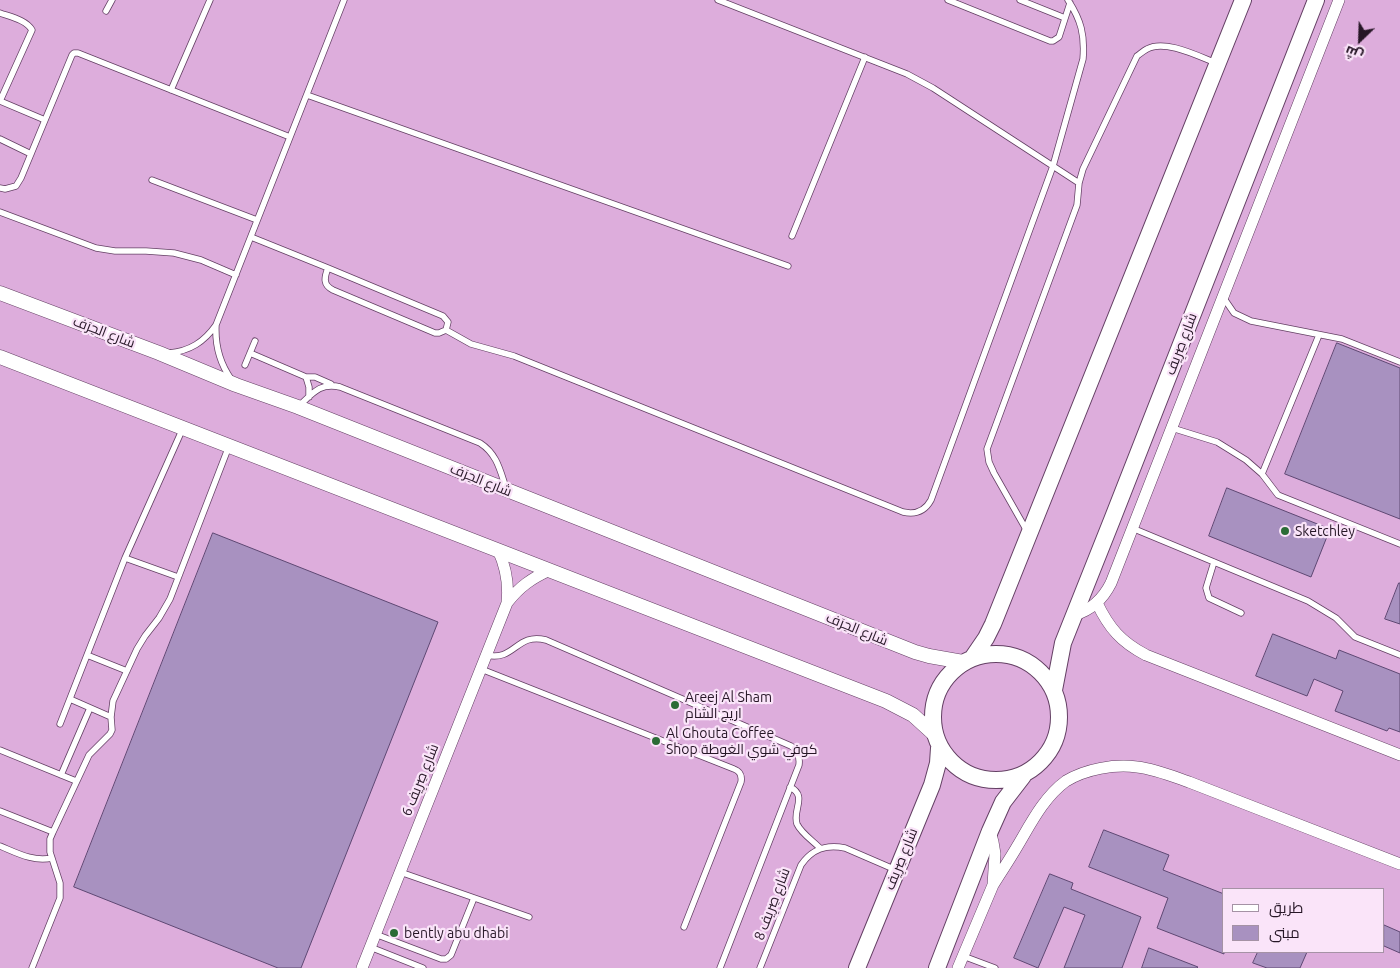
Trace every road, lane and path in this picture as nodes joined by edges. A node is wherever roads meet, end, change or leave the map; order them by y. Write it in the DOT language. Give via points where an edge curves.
graph roads {
  1 [pos="112,0"];
  2 [pos="210,0"];
  3 [pos="344,0"];
  4 [pos="718,0"];
  5 [pos="948,0"];
  6 [pos="1020,0"];
  7 [pos="1243,0"];
  8 [pos="1316,0"];
  9 [pos="1339,0"];
  10 [pos="1069,1"];
  11 [pos="106,11"];
  12 [pos="0,13"];
  13 [pos="1065,18"];
  14 [pos="865,57"];
  15 [pos="1218,63"];
  16 [pos="171,90"];
  17 [pos="307,95"];
  18 [pos="0,101"];
  19 [pos="45,120"];
  20 [pos="290,137"];
  21 [pos="0,139"];
  22 [pos="31,154"];
  23 [pos="1053,166"];
  24 [pos="152,180"];
  25 [pos="1079,183"];
  26 [pos="0,188"];
  27 [pos="0,212"];
  28 [pos="258,220"];
  29 [pos="792,236"];
  30 [pos="251,238"];
  31 [pos="788,266"];
  32 [pos="328,268"];
  33 [pos="236,274"];
  34 [pos="0,293"];
  35 [pos="1223,297"];
  36 [pos="216,325"];
  37 [pos="446,330"];
  38 [pos="1319,335"];
  39 [pos="255,341"];
  40 [pos="159,353"];
  41 [pos="250,353"];
  42 [pos="0,357"];
  43 [pos="1400,362"];
  44 [pos="245,365"];
  45 [pos="306,377"];
  46 [pos="236,385"];
  47 [pos="333,385"];
  48 [pos="309,397"];
  49 [pos="298,407"];
  50 [pos="183,428"];
  51 [pos="1171,428"];
  52 [pos="229,446"];
  53 [pos="1262,474"];
  54 [pos="506,490"];
  55 [pos="1132,528"];
  56 [pos="1029,533"];
  57 [pos="1400,544"];
  58 [pos="498,550"];
  59 [pos="125,558"];
  60 [pos="1214,562"];
  61 [pos="550,570"];
  62 [pos="178,577"];
  63 [pos="507,603"];
  64 [pos="1097,603"];
  65 [pos="1241,613"];
  66 [pos="1074,615"];
  67 [pos="87,655"];
  68 [pos="486,655"];
  69 [pos="1400,655"];
  70 [pos="968,660"];
  71 [pos="480,669"];
  72 [pos="127,671"];
  73 [pos="1054,690"];
  74 [pos="70,699"];
  75 [pos="90,708"];
  76 [pos="111,717"];
  77 [pos="60,724"];
  78 [pos="937,741"];
  79 [pos="0,750"];
  80 [pos="1400,755"];
  81 [pos="61,775"];
  82 [pos="1023,776"];
  83 [pos="76,782"];
  84 [pos="790,787"];
  85 [pos="0,811"];
  86 [pos="990,831"];
  87 [pos="53,832"];
  88 [pos="0,846"];
  89 [pos="820,848"];
  90 [pos="52,858"];
  91 [pos="1400,864"];
  92 [pos="896,870"];
  93 [pos="400,872"];
  94 [pos="992,884"];
  95 [pos="474,898"];
  96 [pos="529,917"];
  97 [pos="684,927"];
  98 [pos="375,934"];
  99 [pos="370,947"];
  100 [pos="963,956"];
  101 [pos="32,968"];
  102 [pos="362,968"];
  103 [pos="423,968"];
  104 [pos="720,968"];
  105 [pos="760,968"];
  106 [pos="857,968"];
  107 [pos="937,968"];
  108 [pos="958,968"];
  109 [pos="995,968"];
  1 -- 11 [label="lane"];
  2 -- 16 [label="lane"];
  3 -- 17 [label="lane"];
  4 -- 14 [label="lane"];
  5 -- 13 [label="lane" via="1050,41 1059,37"];
  6 -- 13 [label="lane"];
  7 -- 15 [label="main road"];
  8 -- 66 [label="main road, شارع صِرِيف"];
  9 -- 35 [label="street"];
  10 -- 13 [label="lane"];
  10 -- 23 [label="lane" via="1083,34 1083,59"];
  12 -- 18 [label="lane" via="32,30"];
  14 -- 23 [label="lane" via="933,88"];
  14 -- 29 [label="lane"];
  15 -- 25 [label="lane" via="1161,45 1148,48 1137,56"];
  15 -- 56 [label="main road"];
  16 -- 19 [label="lane" via="74,53"];
  16 -- 20 [label="lane"];
  17 -- 20 [label="lane"];
  17 -- 31 [label="lane"];
  18 -- 19 [label="lane"];
  19 -- 22 [label="lane"];
  20 -- 28 [label="lane"];
  21 -- 22 [label="lane"];
  22 -- 26 [label="lane" via="16,186"];
  23 -- 25 [label="lane"];
  23 -- 37 [label="lane" via="931,500 924,509 914,513 903,512 514,356 471,344"];
  24 -- 28 [label="lane"];
  25 -- 56 [label="lane" via="1077,205 988,449 994,473"];
  27 -- 33 [label="lane" via="96,248 115,252 146,250 174,253"];
  28 -- 30 [label="lane"];
  30 -- 32 [label="lane"];
  30 -- 33 [label="lane"];
  32 -- 37 [label="lane" via="443,316 448,322"];
  32 -- 37 [label="lane" via="325,282 333,290 435,333"];
  33 -- 36 [label="lane"];
  34 -- 40 [label="street, شارع الحِرَف"];
  35 -- 38 [label="lane" via="1234,313 1250,321"];
  35 -- 51 [label="street"];
  36 -- 40 [label="lane" via="196,345 178,352"];
  36 -- 46 [label="lane" via="218,352"];
  38 -- 43 [label="lane" via="1342,339"];
  38 -- 53 [label="lane"];
  39 -- 41 [label="lane"];
  40 -- 46 [label="street, شارع الحِرَف"];
  41 -- 44 [label="lane"];
  41 -- 45 [label="lane"];
  42 -- 50 [label="street"];
  45 -- 47 [label="lane" via="315,376"];
  45 -- 48 [label="lane"];
  46 -- 49 [label="street, شارع الحِرَف"];
  47 -- 48 [label="lane" via="319,388"];
  47 -- 54 [label="lane" via="480,443 496,458"];
  48 -- 49 [label="lane"];
  49 -- 54 [label="street, شارع الحِرَف"];
  50 -- 52 [label="street"];
  50 -- 59 [label="lane"];
  51 -- 53 [label="lane" via="1217,442"];
  51 -- 55 [label="street"];
  52 -- 58 [label="street"];
  52 -- 62 [label="lane"];
  53 -- 57 [label="lane" via="1278,495"];
  54 -- 70 [label="street, شارع الحِرَف" via="915,652"];
  55 -- 60 [label="lane"];
  55 -- 64 [label="street" via="1107,590"];
  56 -- 70 [label="main road" via="993,624"];
  58 -- 61 [label="street"];
  58 -- 63 [label="street, شارع صِرِيف 6" via="507,576"];
  59 -- 62 [label="lane"];
  59 -- 67 [label="lane"];
  60 -- 65 [label="lane" via="1206,588 1209,598"];
  60 -- 69 [label="lane" via="1308,601 1336,618 1355,637"];
  61 -- 63 [label="street, شارع صِرِيف 6" via="521,586"];
  61 -- 78 [label="street" via="886,701 913,715"];
  62 -- 72 [label="lane" via="165,609 137,649"];
  63 -- 68 [label="street, شارع صِرِيف 6"];
  64 -- 66 [label="street"];
  64 -- 80 [label="street" via="1117,635 1132,648"];
  66 -- 73 [label="main road, شارع صِرِيف" via="1063,643"];
  67 -- 72 [label="lane"];
  67 -- 74 [label="lane"];
  68 -- 71 [label="street, شارع صِرِيف 6"];
  68 -- 84 [label="lane" via="504,656 528,639 546,640 791,746 798,751 800,760"];
  70 -- 73 [label="main road" via="992,653 1011,655 1029,662 1044,674"];
  70 -- 78 [label="main road" via="947,676 936,693 932,714"];
  71 -- 93 [label="street, شارع صِرِيف 6"];
  71 -- 97 [label="lane" via="740,772 741,782"];
  72 -- 76 [label="lane"];
  73 -- 82 [label="main road" via="1060,710 1058,731 1051,750"];
  74 -- 75 [label="lane"];
  74 -- 77 [label="lane"];
  75 -- 76 [label="lane"];
  75 -- 81 [label="lane"];
  76 -- 83 [label="lane" via="110,734 89,755"];
  78 -- 82 [label="main road" via="953,763 967,773 984,779 1002,780"];
  78 -- 92 [label="main road, شارع صِرِيف" via="938,763 932,785"];
  79 -- 81 [label="lane"];
  81 -- 83 [label="lane"];
  82 -- 86 [label="main road" via="1003,802"];
  83 -- 87 [label="lane"];
  84 -- 89 [label="lane" via="799,798 798,826"];
  84 -- 104 [label="lane"];
  85 -- 87 [label="lane"];
  86 -- 94 [label="street" via="995,854"];
  86 -- 107 [label="main road"];
  87 -- 90 [label="lane"];
  88 -- 90 [label="lane" via="33,859"];
  89 -- 92 [label="lane" via="845,848"];
  89 -- 105 [label="lane, شارع صِرِيف 8" via="801,865"];
  90 -- 101 [label="lane" via="60,884 60,898"];
  91 -- 94 [label="street" via="1189,782 1154,770 1118,766 1100,768 1066,781 1052,794"];
  92 -- 106 [label="main road, شارع صِرِيف"];
  93 -- 95 [label="lane"];
  93 -- 98 [label="street, شارع صِرِيف 6"];
  94 -- 100 [label="street"];
  95 -- 96 [label="lane"];
  95 -- 98 [label="lane" via="448,959"];
  98 -- 99 [label="street, شارع صِرِيف 6"];
  99 -- 102 [label="street, شارع صِرِيف 6"];
  99 -- 103 [label="lane"];
  100 -- 108 [label="street"];
  100 -- 109 [label="lane"];
}
